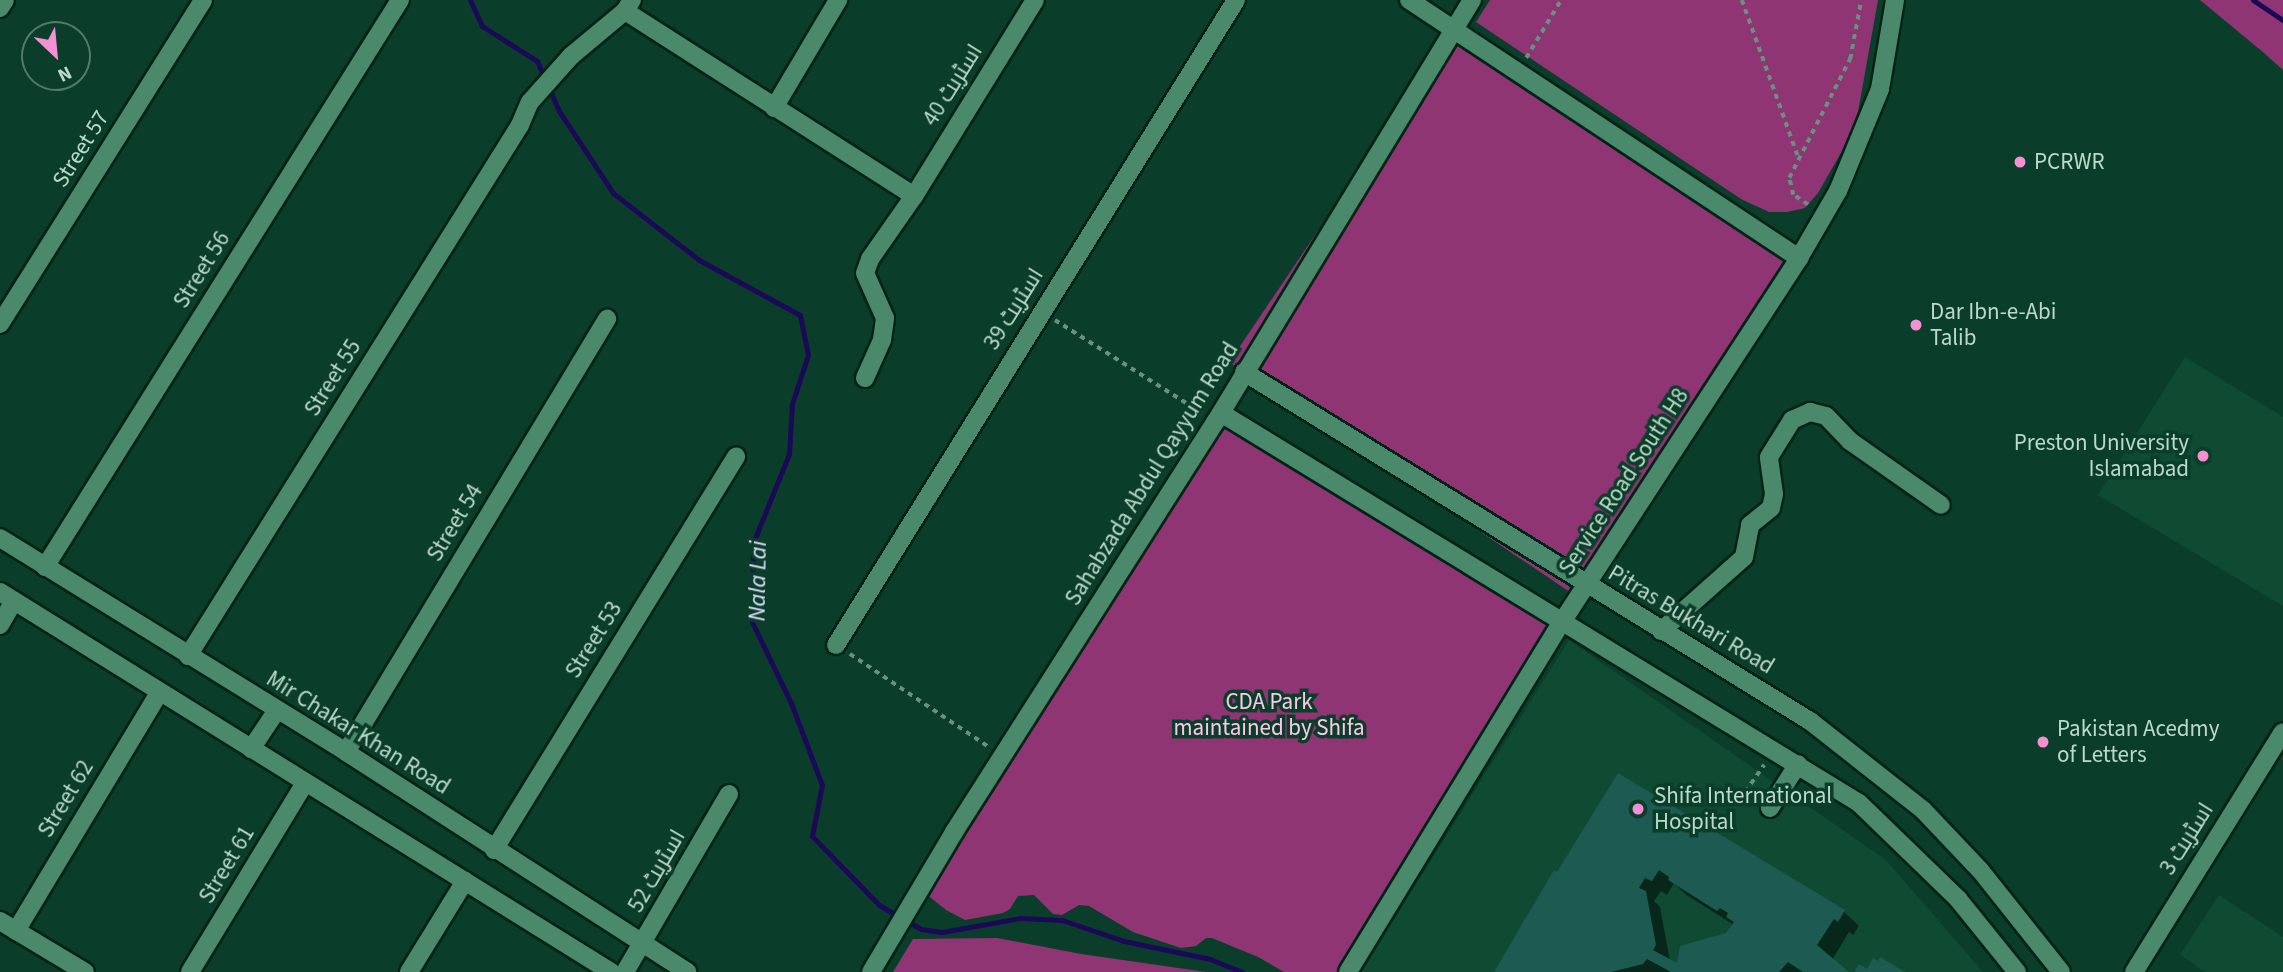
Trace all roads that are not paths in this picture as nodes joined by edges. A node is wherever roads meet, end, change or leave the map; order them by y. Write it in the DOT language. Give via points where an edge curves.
graph roads {
  1 [pos="5,0"];
  2 [pos="203,0"];
  3 [pos="400,0"];
  4 [pos="838,0"];
  5 [pos="1035,0"];
  6 [pos="1236,0"];
  7 [pos="1409,0"];
  8 [pos="1472,0"];
  9 [pos="1895,0"];
  10 [pos="629,6"];
  11 [pos="0,8"];
  12 [pos="1454,29"];
  13 [pos="774,108"];
  14 [pos="914,196"];
  15 [pos="1799,258"];
  16 [pos="607,319"];
  17 [pos="0,324"];
  18 [pos="1244,372"];
  19 [pos="865,378"];
  20 [pos="1218,417"];
  21 [pos="736,456"];
  22 [pos="1941,505"];
  23 [pos="0,538"];
  24 [pos="46,567"];
  25 [pos="1586,586"];
  26 [pos="7,596"];
  27 [pos="1562,622"];
  28 [pos="0,625"];
  29 [pos="1661,631"];
  30 [pos="836,645"];
  31 [pos="188,656"];
  32 [pos="159,692"];
  33 [pos="277,710"];
  34 [pos="2283,732"];
  35 [pos="251,749"];
  36 [pos="346,752"];
  37 [pos="1798,764"];
  38 [pos="305,783"];
  39 [pos="729,794"];
  40 [pos="1769,808"];
  41 [pos="494,850"];
  42 [pos="465,881"];
  43 [pos="0,921"];
  44 [pos="16,931"];
  45 [pos="643,943"];
  46 [pos="85,972"];
  47 [pos="190,972"];
  48 [pos="410,972"];
  49 [pos="611,972"];
  50 [pos="625,972"];
  51 [pos="687,972"];
  52 [pos="871,972"];
  53 [pos="1348,972"];
  54 [pos="2017,972"];
  55 [pos="2061,972"];
  56 [pos="2134,972"];
  1 -- 11 [label="street"];
  2 -- 17 [label="street, Street 57"];
  3 -- 24 [label="street, Street 56"];
  4 -- 13 [label="street"];
  5 -- 14 [label="street, اسٹریٹ 40"];
  6 -- 30 [label="street, اسٹریٹ 39"];
  7 -- 12 [label="street"];
  8 -- 12 [label="street, Sahabzada Abdul Qayyum Road"];
  9 -- 15 [label="street, Service Road South H8" via="1880,89 1838,191"];
  10 -- 13 [label="street"];
  10 -- 31 [label="street, Street 55" via="571,56 530,102 520,125"];
  12 -- 15 [label="street"];
  12 -- 18 [label="street, Sahabzada Abdul Qayyum Road"];
  13 -- 14 [label="street"];
  14 -- 19 [label="street, اسٹریٹ 40" via="870,259 865,274 885,318 882,340"];
  15 -- 25 [label="street, Service Road South H8"];
  16 -- 36 [label="street, Street 54"];
  18 -- 20 [label="street, Sahabzada Abdul Qayyum Road"];
  18 -- 25 [label="street, Pitras Bukhari Road"];
  20 -- 27 [label="street"];
  20 -- 52 [label="street, Sahabzada Abdul Qayyum Road" via="954,832"];
  21 -- 41 [label="street, Street 53"];
  22 -- 29 [label="street" via="1850,441 1826,416 1810,412 1792,420 1769,457 1774,494 1771,508 1750,525 1744,557"];
  23 -- 24 [label="street, Mir Chakar Khan Road"];
  24 -- 31 [label="street, Mir Chakar Khan Road"];
  25 -- 27 [label="street, Service Road South H8"];
  25 -- 29 [label="street, Pitras Bukhari Road"];
  26 -- 28 [label="street"];
  26 -- 32 [label="street"];
  27 -- 37 [label="street"];
  27 -- 53 [label="street, Service Road South H8"];
  29 -- 55 [label="street, Pitras Bukhari Road" via="1810,721 1923,810 1980,870"];
  31 -- 33 [label="street, Mir Chakar Khan Road"];
  32 -- 35 [label="street"];
  32 -- 44 [label="street, Street 62"];
  33 -- 35 [label="street"];
  33 -- 36 [label="street, Mir Chakar Khan Road"];
  34 -- 56 [label="street, اسٹریٹ 3"];
  35 -- 38 [label="street"];
  36 -- 41 [label="street, Mir Chakar Khan Road"];
  37 -- 40 [label="street"];
  37 -- 54 [label="street" via="1859,803 1958,899"];
  38 -- 42 [label="street"];
  38 -- 47 [label="street, Street 61"];
  39 -- 45 [label="street, اسٹریٹ 52"];
  41 -- 45 [label="street, Mir Chakar Khan Road"];
  42 -- 48 [label="street"];
  42 -- 49 [label="street"];
  43 -- 44 [label="street"];
  44 -- 46 [label="street"];
  45 -- 50 [label="street, اسٹریٹ 52"];
  45 -- 51 [label="street, Mir Chakar Khan Road"];
}
